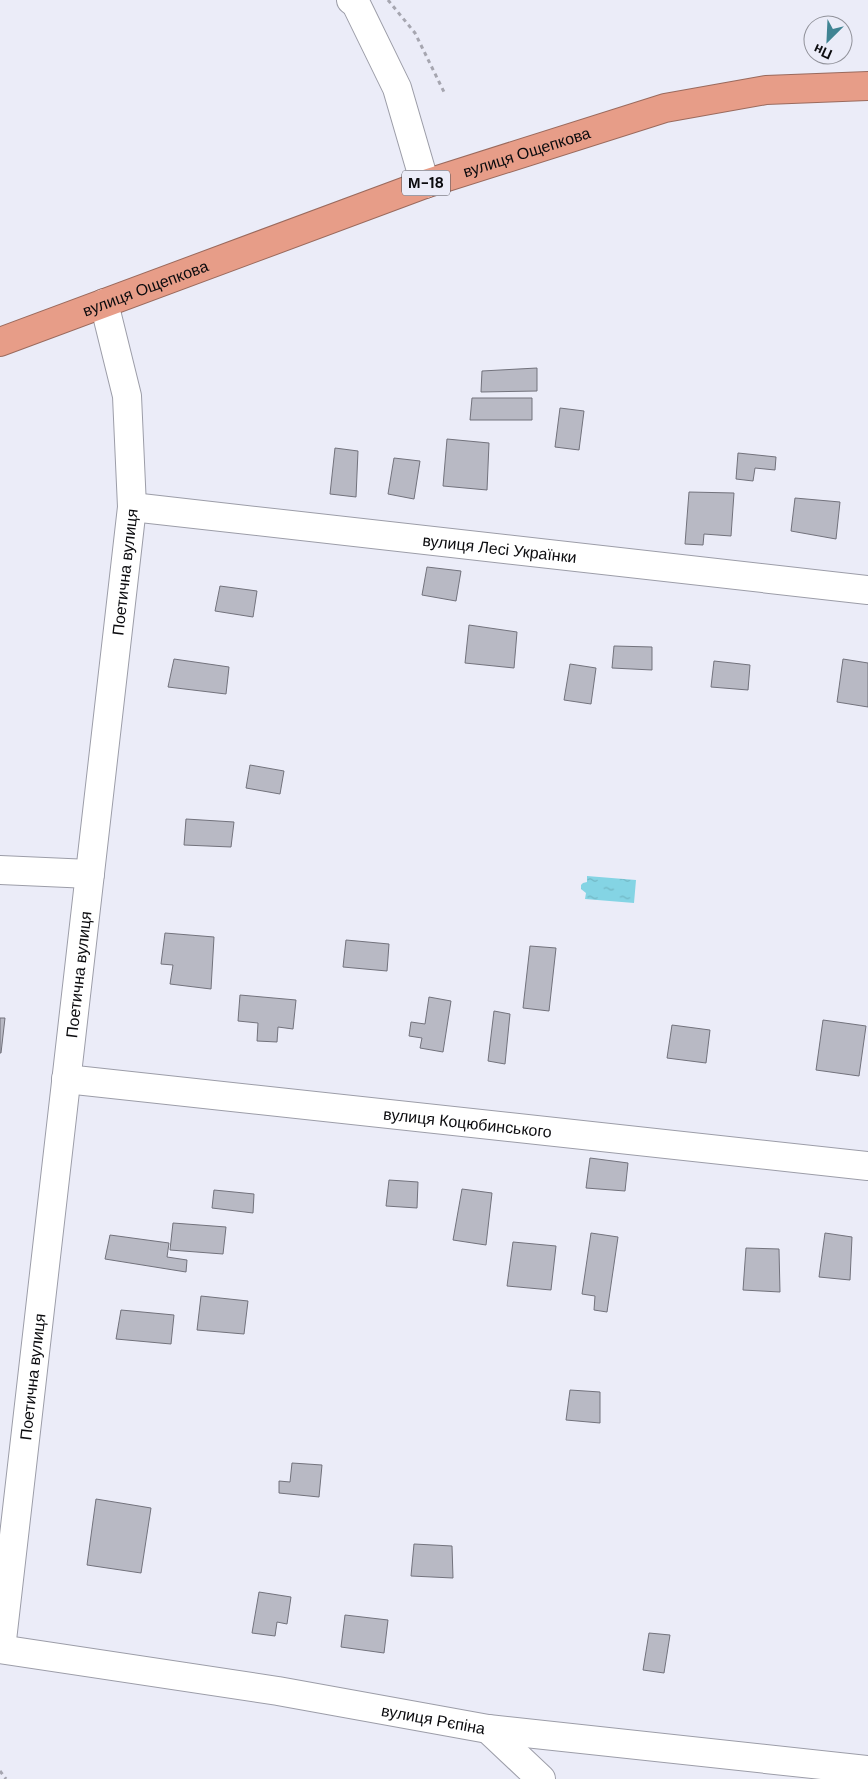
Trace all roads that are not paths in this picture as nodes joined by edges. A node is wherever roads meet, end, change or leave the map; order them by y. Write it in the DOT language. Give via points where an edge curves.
graph roads {
  1 [pos="352,0"];
  2 [pos="868,86"];
  3 [pos="425,184"];
  4 [pos="104,303"];
  5 [pos="0,342"];
  6 [pos="132,507"];
  7 [pos="868,590"];
  8 [pos="0,870"];
  9 [pos="90,874"];
  10 [pos="66,1079"];
  11 [pos="868,1166"];
  12 [pos="0,1649"];
  13 [pos="488,1730"];
  14 [pos="868,1770"];
  15 [pos="541,1779"];
  1 -- 3 [label="street" via="397,88"];
  2 -- 3 [label="highway, вулиця Ощепкова / М-18" via="766,90 665,108"];
  3 -- 4 [label="highway, вулиця Ощепкова / М-18"];
  4 -- 5 [label="highway, вулиця Ощепкова / М-18"];
  4 -- 6 [label="street, Поетична вулиця" via="127,396"];
  6 -- 7 [label="street, вулиця Лесі Українки"];
  6 -- 9 [label="street, Поетична вулиця"];
  8 -- 9 [label="street"];
  9 -- 10 [label="street, Поетична вулиця"];
  10 -- 11 [label="street, вулиця Коцюбинського"];
  10 -- 12 [label="street, Поетична вулиця"];
  12 -- 13 [label="street, вулиця Рєпіна" via="278,1691"];
  13 -- 14 [label="street, вулиця Рєпіна"];
  13 -- 15 [label="street"];
}
